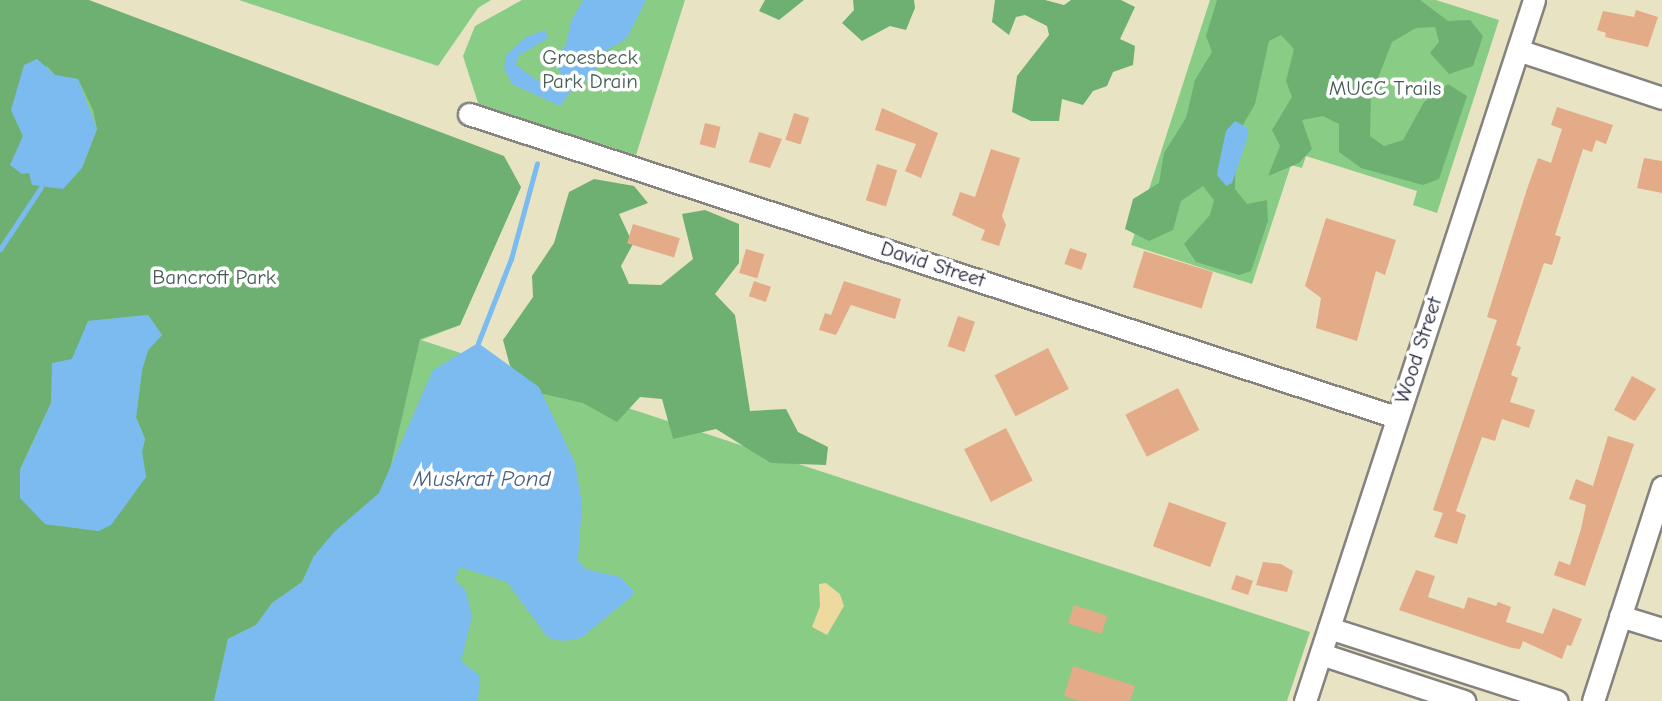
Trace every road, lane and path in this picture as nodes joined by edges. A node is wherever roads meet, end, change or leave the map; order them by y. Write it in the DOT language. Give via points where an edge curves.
graph roads {
  1 [pos="1534,0"];
  2 [pos="1518,50"];
  3 [pos="1662,98"];
  4 [pos="469,114"];
  5 [pos="1396,417"];
  6 [pos="1662,487"];
  7 [pos="1620,616"];
  8 [pos="1329,628"];
  9 [pos="1662,629"];
  10 [pos="1321,654"];
  11 [pos="1306,701"];
  12 [pos="1465,701"];
  13 [pos="1557,701"];
  14 [pos="1593,701"];
  1 -- 2 [label="street, Wood Street"];
  2 -- 3 [label="street"];
  2 -- 5 [label="street, Wood Street"];
  4 -- 5 [label="street, David Street"];
  5 -- 8 [label="street, Wood Street"];
  6 -- 7 [label="street"];
  7 -- 9 [label="street"];
  7 -- 14 [label="street"];
  8 -- 10 [label="street, Wood Street"];
  8 -- 13 [label="street"];
  10 -- 11 [label="street, Wood Street"];
  10 -- 12 [label="street"];
}
